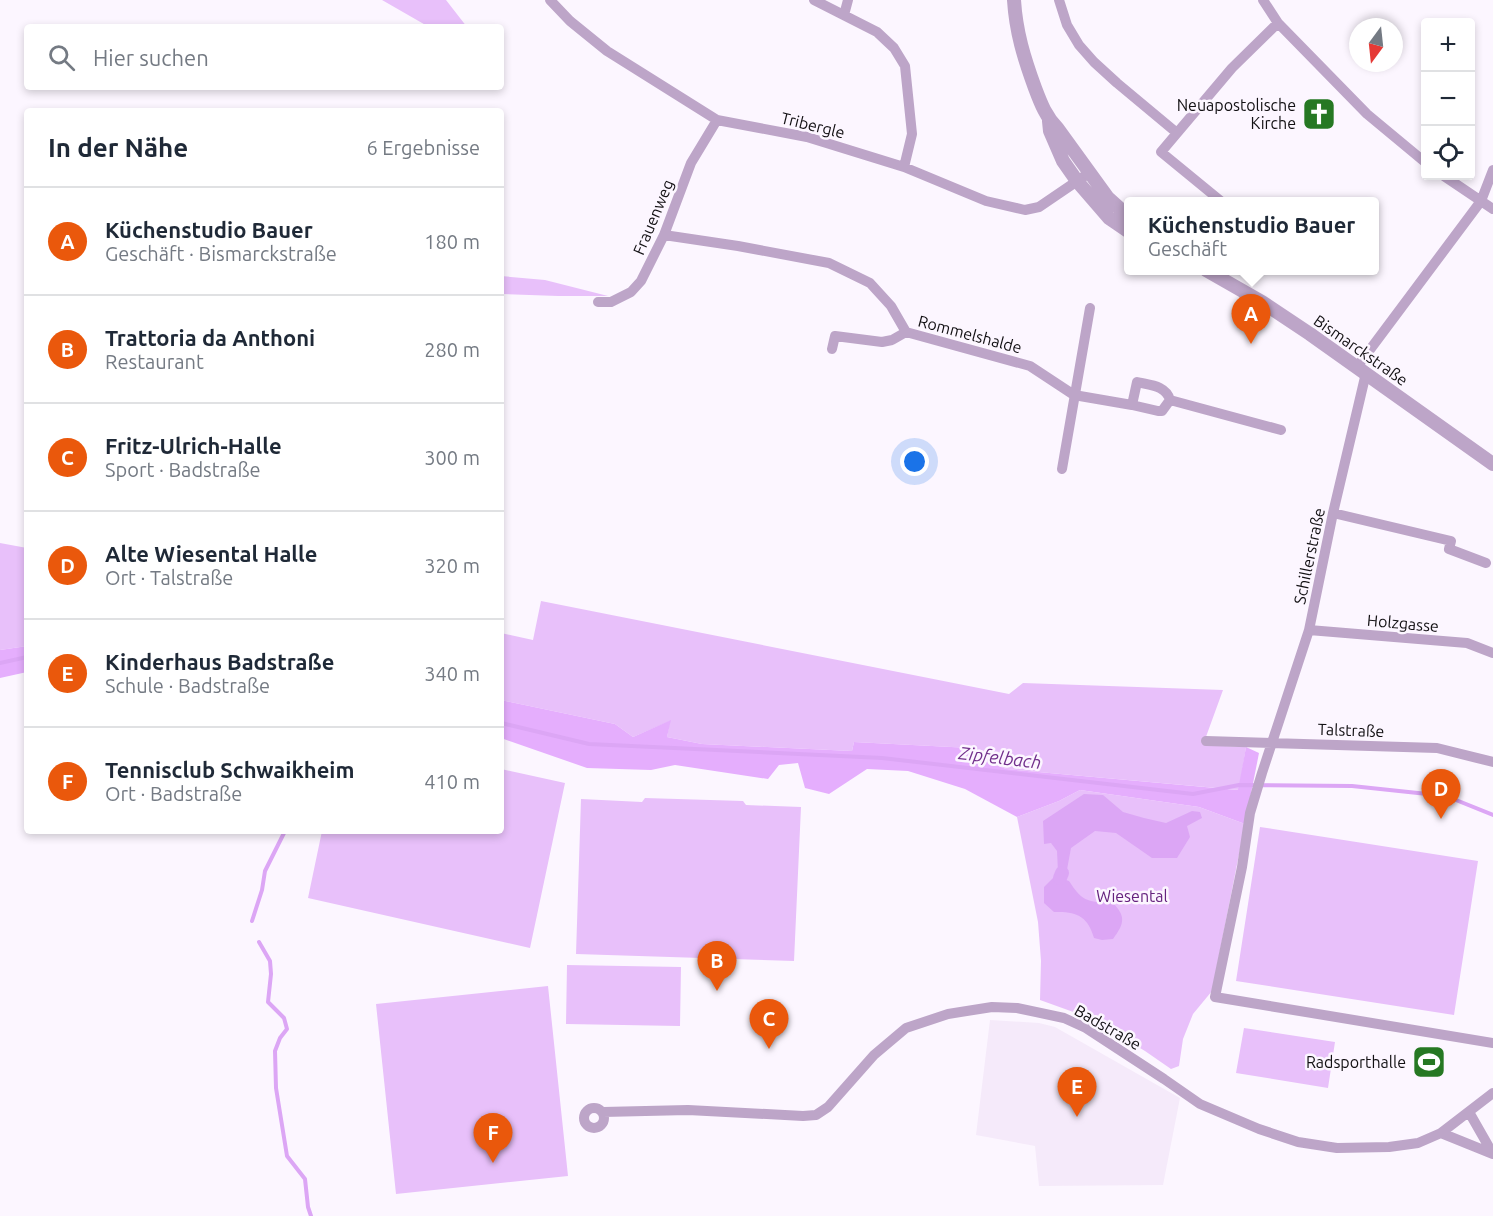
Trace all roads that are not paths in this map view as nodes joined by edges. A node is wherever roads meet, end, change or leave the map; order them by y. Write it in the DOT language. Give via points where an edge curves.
graph roads {
  1 [pos="550,0"];
  2 [pos="814,0"];
  3 [pos="848,0"];
  4 [pos="1014,0"];
  5 [pos="1059,0"];
  6 [pos="1263,0"];
  7 [pos="844,15"];
  8 [pos="1278,23"];
  9 [pos="717,120"];
  10 [pos="1177,133"];
  11 [pos="1421,160"];
  12 [pos="904,167"];
  13 [pos="1493,170"];
  14 [pos="1083,177"];
  15 [pos="1450,180"];
  16 [pos="1217,197"];
  17 [pos="1481,201"];
  18 [pos="1493,209"];
  19 [pos="1124,212"];
  20 [pos="1124,228"];
  21 [pos="664,235"];
  22 [pos="1215,275"];
  23 [pos="598,302"];
  24 [pos="1090,308"];
  25 [pos="906,332"];
  26 [pos="832,349"];
  27 [pos="1362,370"];
  28 [pos="1074,395"];
  29 [pos="1170,400"];
  30 [pos="1132,405"];
  31 [pos="1281,430"];
  32 [pos="1493,464"];
  33 [pos="1062,470"];
  34 [pos="1333,513"];
  35 [pos="1486,563"];
  36 [pos="1309,630"];
  37 [pos="1493,653"];
  38 [pos="1206,741"];
  39 [pos="1272,742"];
  40 [pos="1493,762"];
  41 [pos="1493,1042"];
  42 [pos="1493,1093"];
  43 [pos="603,1112"];
  44 [pos="1469,1112"];
  45 [pos="1441,1133"];
  46 [pos="1493,1154"];
  1 -- 9 [label="street, Tribergle" via="607,51"];
  2 -- 7 [label="street"];
  3 -- 7 [label="street"];
  4 -- 14 [label="street" via="1021,48 1050,132 1063,161"];
  5 -- 10 [label="street" via="1066,25 1078,45"];
  6 -- 8 [label="street"];
  7 -- 12 [label="street" via="877,32 905,66 912,134"];
  8 -- 10 [label="street" via="1232,68"];
  8 -- 11 [label="street" via="1367,114"];
  9 -- 12 [label="street, Tribergle" via="807,137"];
  9 -- 21 [label="street, Frauenweg" via="691,163"];
  10 -- 16 [label="street" via="1161,152"];
  12 -- 14 [label="street, Tribergle" via="987,201 1025,210 1039,207"];
  13 -- 17 [label="street, Schillerstraße"];
  14 -- 19 [label="street"];
  14 -- 20 [label="street" via="1109,218"];
  15 -- 17 [label="street"];
  17 -- 18 [label="street"];
  17 -- 27 [label="street, Schillerstraße"];
  21 -- 23 [label="street, Frauenweg" via="641,281 631,292 611,302"];
  21 -- 25 [label="street, Rommelshalde" via="829,264 870,284 891,306"];
  22 -- 27 [label="street, Bismarckstraße"];
  24 -- 28 [label="street"];
  25 -- 26 [label="street" via="882,342 835,336"];
  25 -- 28 [label="street, Rommelshalde" via="1030,366"];
  27 -- 32 [label="street, Bismarckstraße"];
  27 -- 34 [label="street, Schillerstraße"];
  28 -- 30 [label="street, Rommelshalde"];
  28 -- 33 [label="street"];
  29 -- 30 [label="street, Rommelshalde" via="1162,411"];
  29 -- 30 [label="street" via="1164,389 1137,382"];
  29 -- 31 [label="street"];
  34 -- 35 [label="street" via="1451,541 1449,549"];
  34 -- 36 [label="street, Schillerstraße"];
  36 -- 37 [label="street, Holzgasse" via="1467,643"];
  36 -- 39 [label="street, Schillerstraße"];
  38 -- 39 [label="street, Talstraße"];
  39 -- 40 [label="street, Talstraße" via="1437,748"];
  39 -- 41 [label="street, Schillerstraße" via="1250,813 1215,997"];
  42 -- 44 [label="street, Badstraße"];
  43 -- 45 [label="street, Badstraße" via="688,1110 816,1115 906,1028 948,1014 992,1007 1064,1018 1086,1028 1200,1104 1298,1142 1337,1148 1389,1147 1418,1143"];
  44 -- 45 [label="street, Badstraße"];
  44 -- 46 [label="street"];
  45 -- 46 [label="street"];
}
